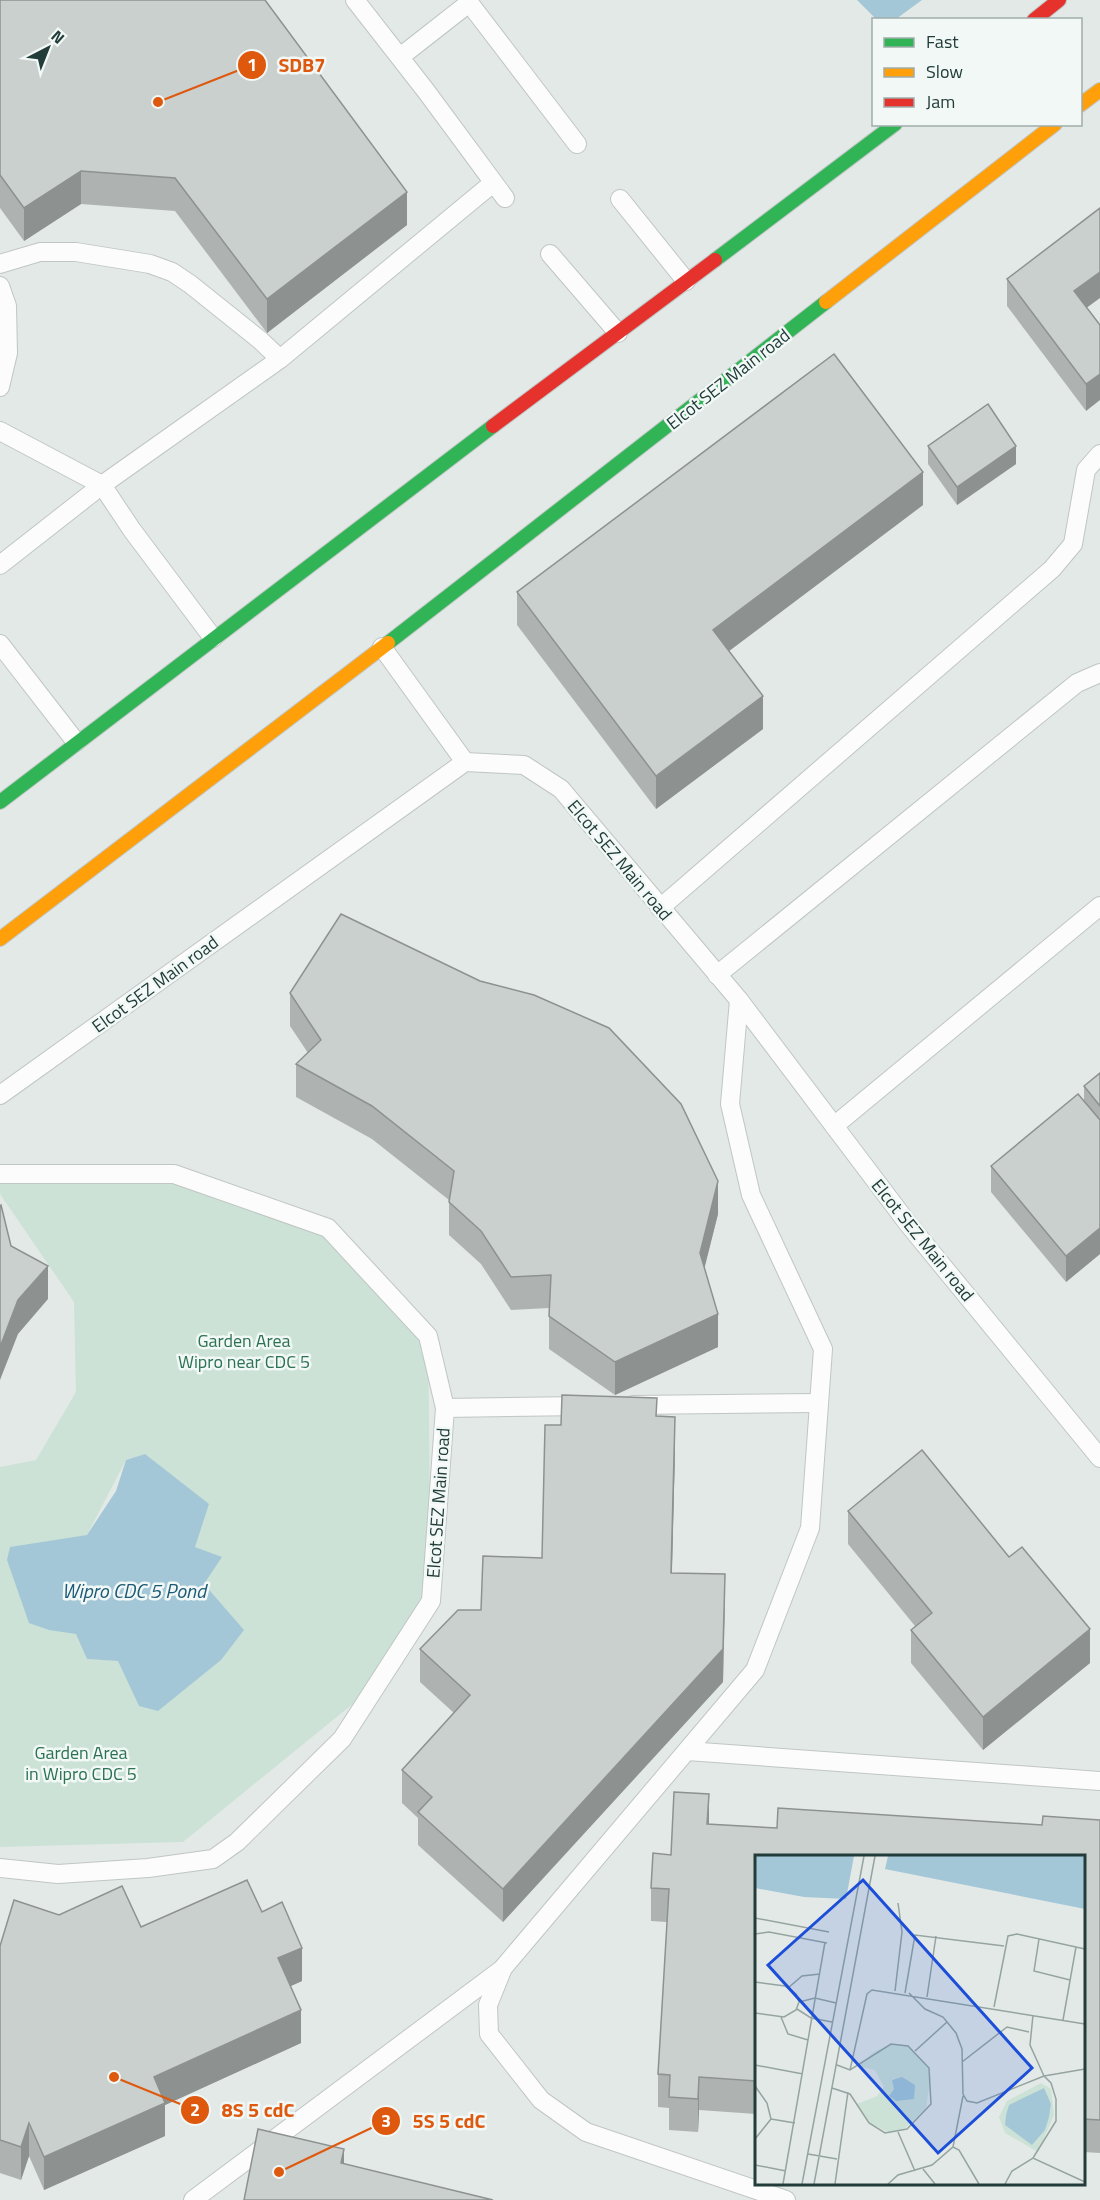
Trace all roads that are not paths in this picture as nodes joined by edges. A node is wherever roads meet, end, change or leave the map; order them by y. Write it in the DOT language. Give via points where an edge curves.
graph roads {
  1 [pos="355,0"];
  2 [pos="1059,0"];
  3 [pos="468,2"];
  4 [pos="1036,18"];
  5 [pos="400,57"];
  6 [pos="1100,90"];
  7 [pos="1082,104"];
  8 [pos="892,126"];
  9 [pos="1046,127"];
  10 [pos="577,144"];
  11 [pos="493,183"];
  12 [pos="505,198"];
  13 [pos="620,199"];
  14 [pos="550,254"];
  15 [pos="0,264"];
  16 [pos="686,281"];
  17 [pos="0,286"];
  18 [pos="618,333"];
  19 [pos="280,359"];
  20 [pos="0,387"];
  21 [pos="0,430"];
  22 [pos="1100,454"];
  23 [pos="102,484"];
  24 [pos="0,565"];
  25 [pos="213,638"];
  26 [pos="0,644"];
  27 [pos="382,647"];
  28 [pos="1100,673"];
  29 [pos="76,742"];
  30 [pos="465,762"];
  31 [pos="0,802"];
  32 [pos="1100,906"];
  33 [pos="660,908"];
  34 [pos="0,939"];
  35 [pos="717,975"];
  36 [pos="739,1000"];
  37 [pos="0,1095"];
  38 [pos="834,1126"];
  39 [pos="0,1174"];
  40 [pos="819,1402"];
  41 [pos="597,1406"];
  42 [pos="620,1406"];
  43 [pos="445,1408"];
  44 [pos="1100,1458"];
  45 [pos="687,1751"];
  46 [pos="1100,1781"];
  47 [pos="0,1868"];
  48 [pos="503,1968"];
  49 [pos="193,2200"];
  50 [pos="786,2200"];
  1 -- 5 [label="lane"];
  2 -- 4 [label="street"];
  3 -- 5 [label="lane"];
  3 -- 10 [label="lane"];
  5 -- 11 [label="lane"];
  6 -- 7 [label="street"];
  8 -- 16 [label="street"];
  9 -- 27 [label="street, Elcot SEZ Main road"];
  11 -- 12 [label="lane"];
  11 -- 19 [label="lane"];
  13 -- 16 [label="lane"];
  14 -- 18 [label="lane"];
  15 -- 19 [label="lane" via="40,252 76,252 150,264 190,284"];
  16 -- 18 [label="street"];
  17 -- 20 [label="lane" via="7,306 8,353"];
  18 -- 25 [label="street"];
  19 -- 23 [label="lane"];
  21 -- 23 [label="lane"];
  22 -- 33 [label="lane" via="1086,470 1073,544 1052,569"];
  23 -- 24 [label="lane"];
  23 -- 25 [label="lane"];
  25 -- 29 [label="street"];
  26 -- 29 [label="lane"];
  27 -- 30 [label="lane"];
  27 -- 34 [label="street, Elcot SEZ Main road"];
  28 -- 35 [label="lane" via="1077,683"];
  29 -- 31 [label="street"];
  30 -- 33 [label="lane, Elcot SEZ Main road" via="524,765 561,789"];
  30 -- 37 [label="lane, Elcot SEZ Main road"];
  32 -- 38 [label="lane"];
  33 -- 35 [label="lane, Elcot SEZ Main road"];
  35 -- 36 [label="lane, Elcot SEZ Main road"];
  36 -- 38 [label="lane, Elcot SEZ Main road"];
  36 -- 40 [label="lane" via="729,1104 751,1195 824,1348"];
  38 -- 44 [label="lane, Elcot SEZ Main road" via="909,1225"];
  39 -- 43 [label="lane, Elcot SEZ Main road" via="174,1174 328,1228 428,1336"];
  40 -- 42 [label="lane"];
  40 -- 45 [label="lane" via="810,1528 755,1671"];
  41 -- 43 [label="lane"];
  43 -- 47 [label="lane, Elcot SEZ Main road" via="431,1601 342,1739 237,1842 213,1859 58,1874"];
  45 -- 46 [label="lane"];
  45 -- 48 [label="lane"];
  48 -- 49 [label="lane"];
  48 -- 50 [label="lane" via="488,2005 489,2034 541,2100 586,2132"];
}
